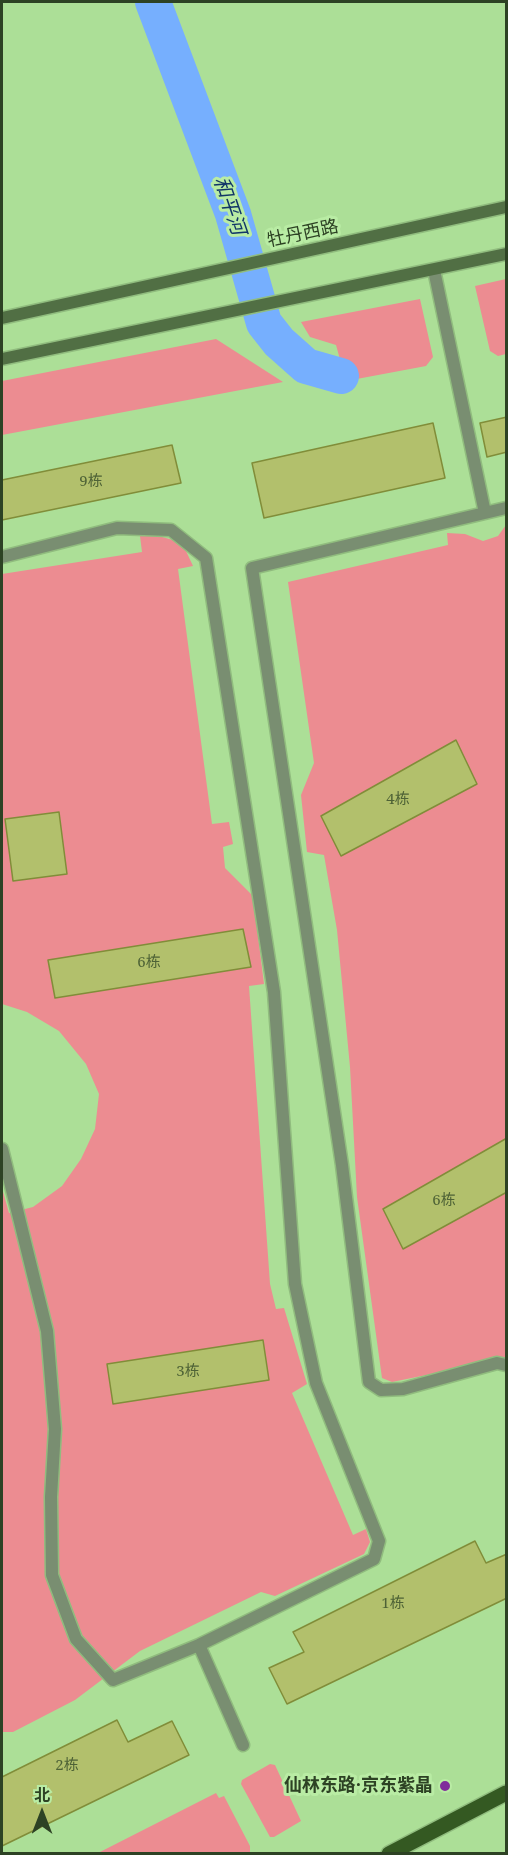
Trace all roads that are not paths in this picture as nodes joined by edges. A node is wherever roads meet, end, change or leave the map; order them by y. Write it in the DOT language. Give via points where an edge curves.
graph roads {
  1 [pos="507,207"];
  2 [pos="507,254"];
  3 [pos="434,270"];
  4 [pos="2,318"];
  5 [pos="2,359"];
  6 [pos="507,508"];
  7 [pos="485,513"];
  8 [pos="2,556"];
  9 [pos="2,1149"];
  10 [pos="507,1365"];
  11 [pos="199,1645"];
  12 [pos="243,1745"];
  13 [pos="507,1793"];
  14 [pos="389,1854"];
  1 -- 4 [label="street, 牡丹西路"];
  2 -- 3 [label="street"];
  3 -- 5 [label="street"];
  3 -- 7 [label="street"];
  6 -- 7 [label="street"];
  7 -- 10 [label="street" via="252,568 340,1153 369,1382 381,1390 403,1389 497,1363"];
  8 -- 11 [label="street" via="117,528 171,530 206,558 274,992 295,1284 316,1383 379,1541 375,1559"];
  9 -- 11 [label="street" via="47,1331 55,1430 52,1575 76,1639 113,1680"];
  11 -- 12 [label="street"];
  13 -- 14 [label="main road"];
}
